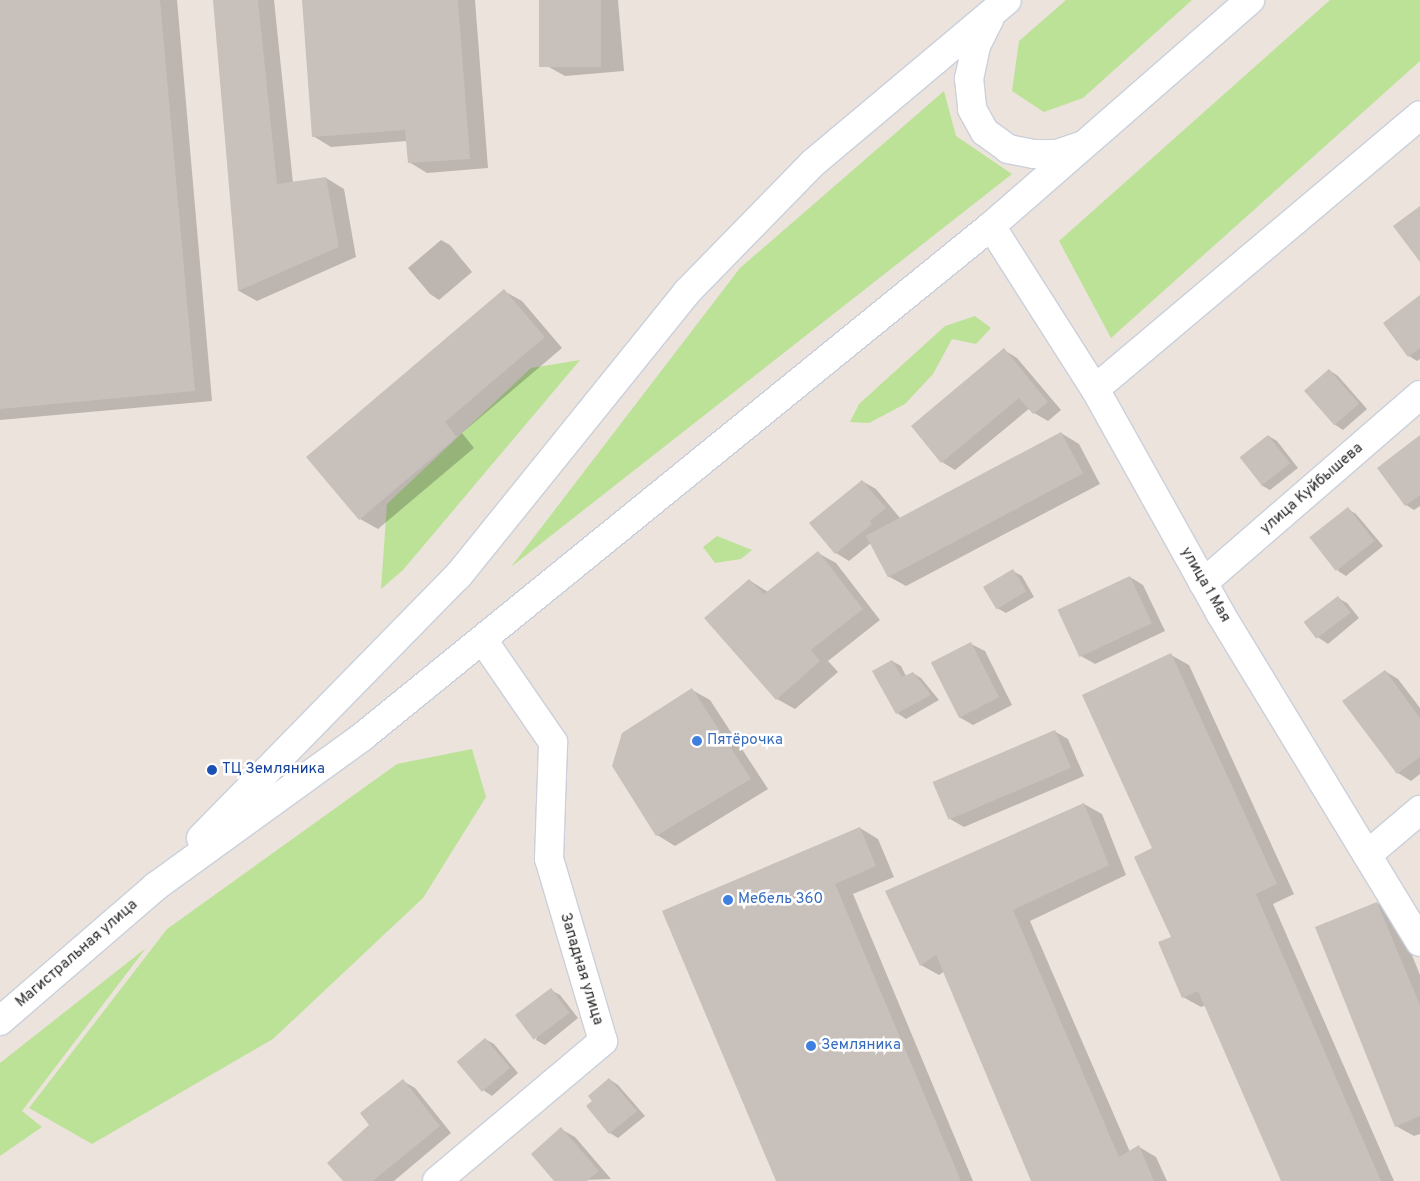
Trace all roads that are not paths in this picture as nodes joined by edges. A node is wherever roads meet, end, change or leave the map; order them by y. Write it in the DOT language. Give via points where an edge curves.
graph roads {
  1 [pos="1250,0"];
  2 [pos="1000,6"];
  3 [pos="1420,115"];
  4 [pos="1084,144"];
  5 [pos="991,226"];
  6 [pos="1095,390"];
  7 [pos="1420,395"];
  8 [pos="1203,583"];
  9 [pos="482,640"];
  10 [pos="1420,810"];
  11 [pos="1367,855"];
  12 [pos="155,887"];
  13 [pos="1420,942"];
  14 [pos="0,1021"];
  15 [pos="437,1181"];
  1 -- 4 [label="main road"];
  2 -- 4 [label="main road" via="976,46 969,78 972,109 985,132 1008,149 1034,154 1057,154"];
  2 -- 12 [label="main road" via="813,163 687,292 458,576"];
  3 -- 6 [label="main road"];
  4 -- 5 [label="main road"];
  5 -- 6 [label="main road, улица 1 Мая"];
  5 -- 9 [label="main road"];
  6 -- 8 [label="main road, улица 1 Мая"];
  7 -- 8 [label="main road, улица Куйбышева"];
  8 -- 11 [label="main road, улица 1 Мая"];
  9 -- 12 [label="main road" via="362,737"];
  9 -- 15 [label="main road, Западная улица" via="553,742 549,859 603,1041"];
  10 -- 11 [label="main road"];
  11 -- 13 [label="main road, улица 1 Мая"];
  12 -- 14 [label="main road, Магистральная улица"];
}
